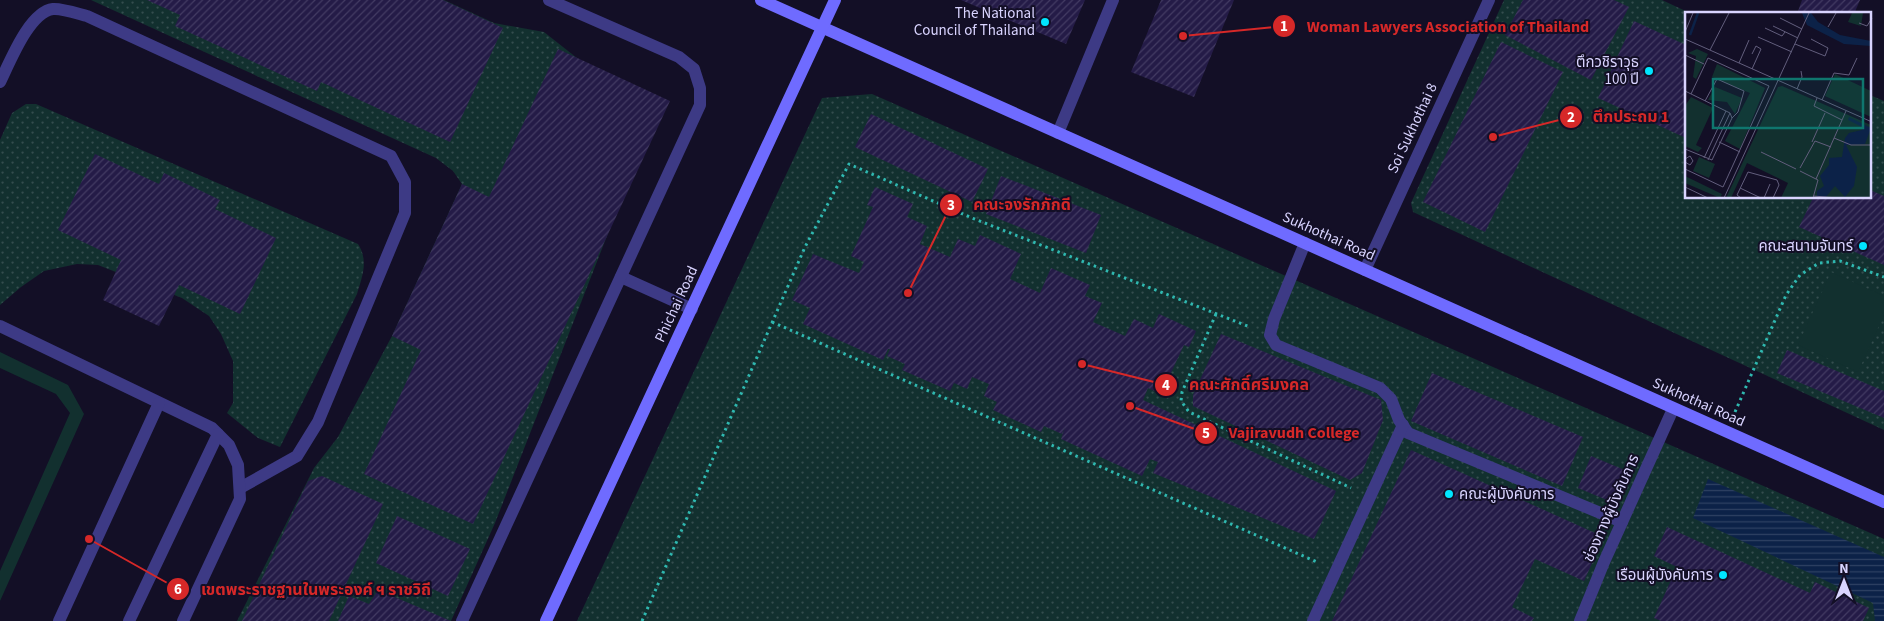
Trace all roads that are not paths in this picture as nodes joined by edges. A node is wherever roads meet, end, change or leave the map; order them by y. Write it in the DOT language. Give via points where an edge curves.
graph roads {
  1 [pos="549,0"];
  2 [pos="761,0"];
  3 [pos="835,0"];
  4 [pos="1113,0"];
  5 [pos="1489,0"];
  6 [pos="822,28"];
  7 [pos="0,82"];
  8 [pos="1058,133"];
  9 [pos="1305,243"];
  10 [pos="1365,270"];
  11 [pos="621,276"];
  12 [pos="692,309"];
  13 [pos="0,326"];
  14 [pos="159,402"];
  15 [pos="1673,409"];
  16 [pos="1403,425"];
  17 [pos="218,434"];
  18 [pos="240,488"];
  19 [pos="1884,502"];
  20 [pos="1622,522"];
  21 [pos="59,621"];
  22 [pos="129,621"];
  23 [pos="183,621"];
  24 [pos="462,621"];
  25 [pos="546,621"];
  26 [pos="1313,621"];
  27 [pos="1580,621"];
  1 -- 11 [label="street" via="679,57 694,69 700,88 700,105"];
  2 -- 6 [label="street, Sukhothai Road"];
  3 -- 6 [label="street, Phichai Road"];
  4 -- 8 [label="street"];
  5 -- 10 [label="street, Soi Sukhothai 8"];
  6 -- 8 [label="street, Sukhothai Road"];
  6 -- 12 [label="street, Phichai Road"];
  7 -- 18 [label="street" via="22,35 37,18 53,9 87,16 390,156 405,182 405,213 318,422 297,456"];
  8 -- 9 [label="street, Sukhothai Road"];
  9 -- 10 [label="street, Sukhothai Road"];
  9 -- 16 [label="street" via="1270,335 1276,346 1380,388 1391,399"];
  10 -- 15 [label="street, Sukhothai Road"];
  11 -- 12 [label="street"];
  11 -- 24 [label="street"];
  12 -- 25 [label="street, Phichai Road"];
  13 -- 14 [label="street"];
  14 -- 17 [label="street"];
  14 -- 21 [label="street"];
  15 -- 19 [label="street, Sukhothai Road"];
  15 -- 20 [label="street, ช่องทางผู้บังคับการ"];
  16 -- 20 [label="street" via="1408,433"];
  16 -- 26 [label="street"];
  17 -- 18 [label="street" via="229,444 238,465"];
  17 -- 22 [label="street"];
  18 -- 23 [label="street" via="240,500"];
  20 -- 27 [label="street, ช่องทางผู้บังคับการ"];
}
